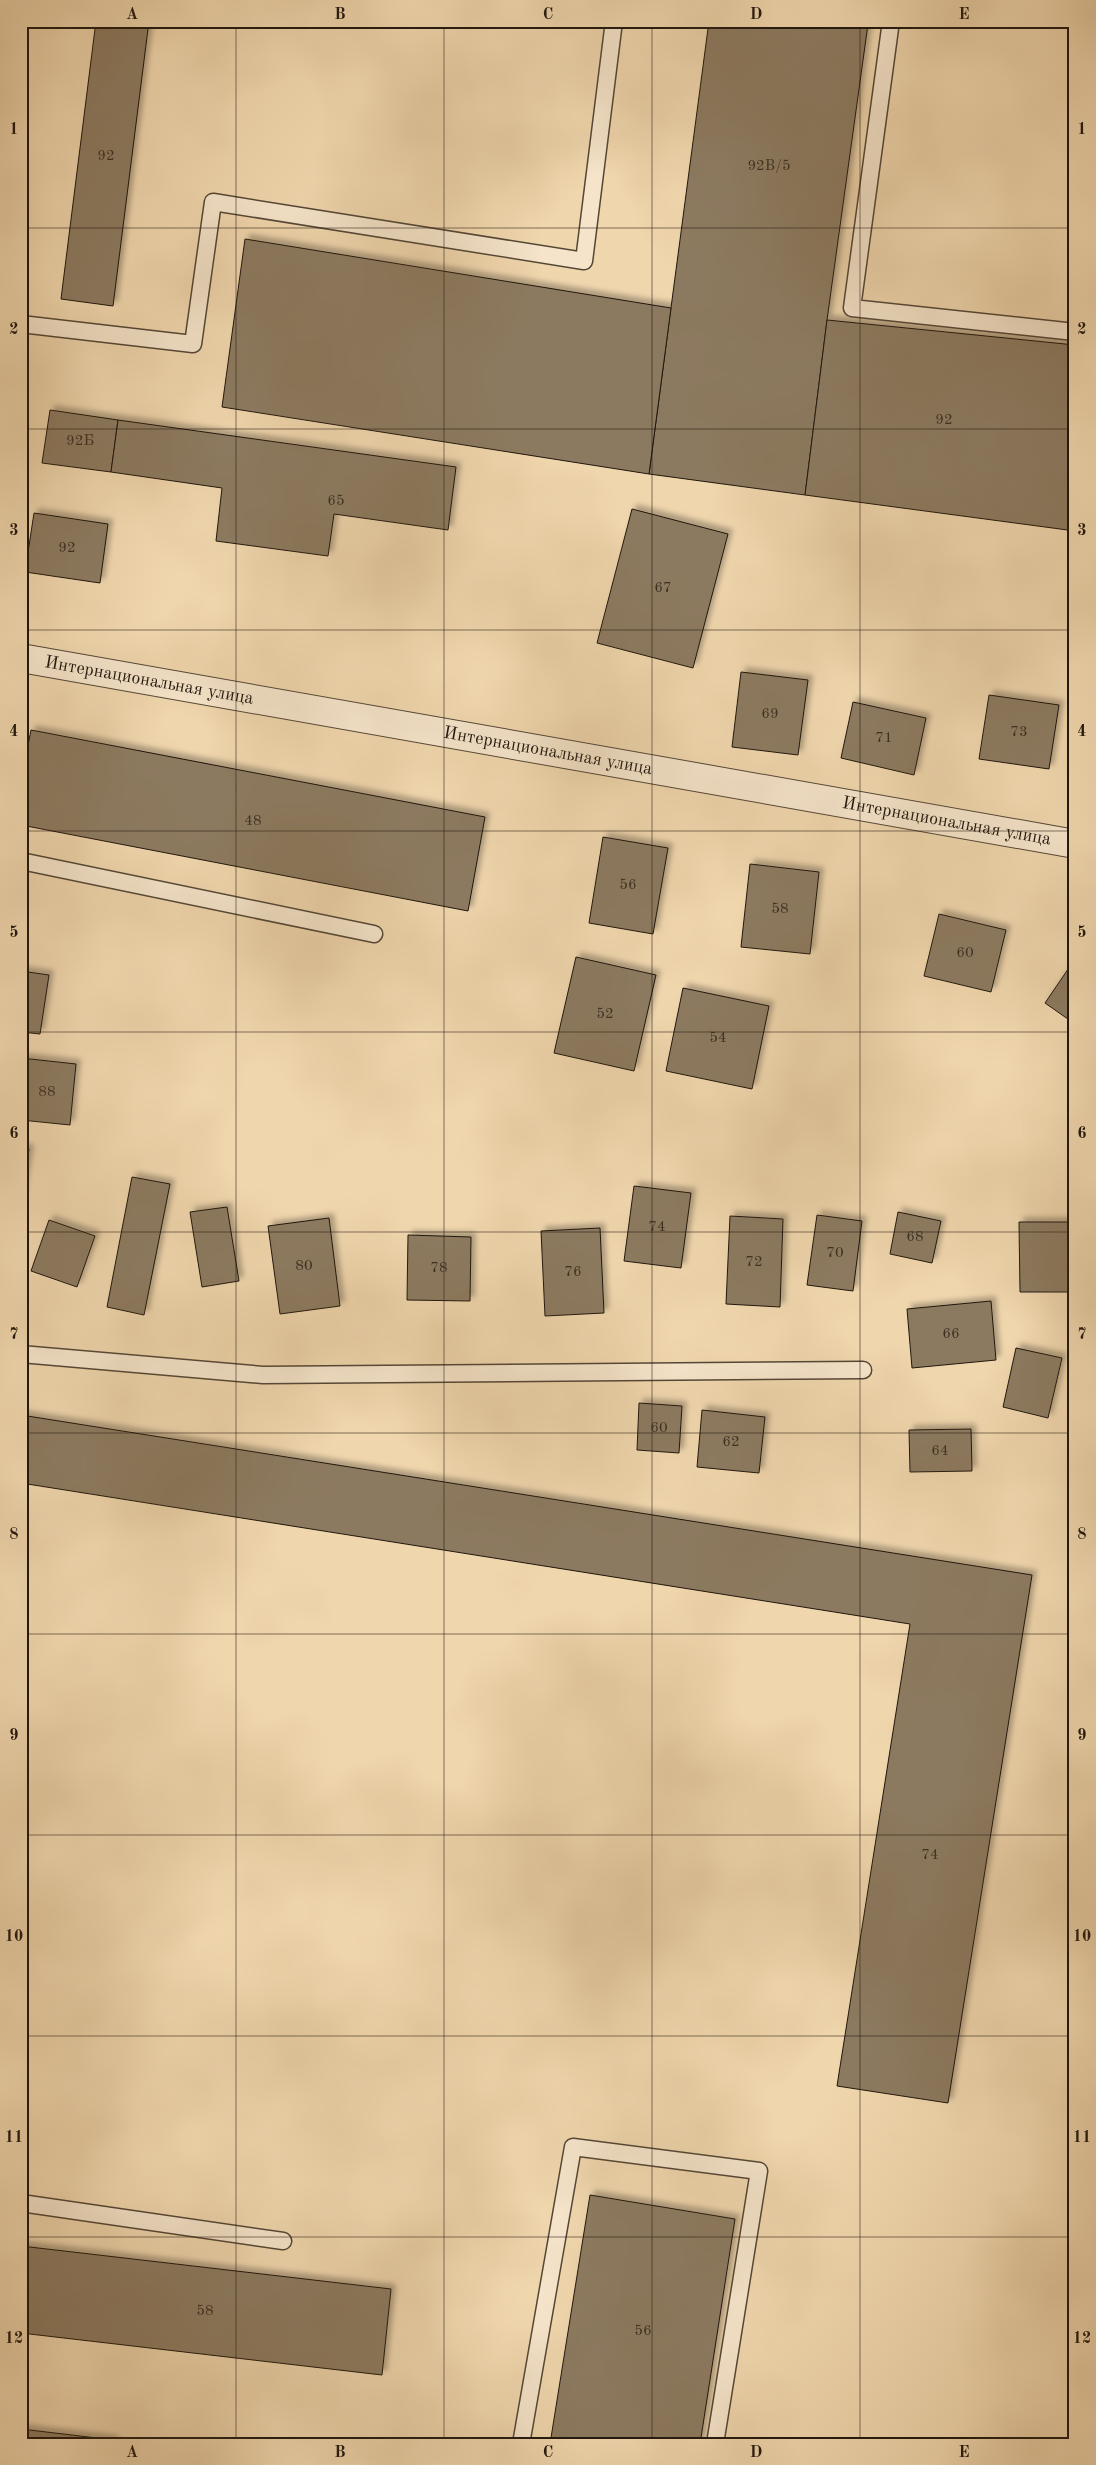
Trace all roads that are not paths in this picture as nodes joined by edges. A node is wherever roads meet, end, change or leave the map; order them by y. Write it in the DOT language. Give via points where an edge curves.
graph roads {
  1 [pos="614,21"];
  2 [pos="890,21"];
  3 [pos="21,324"];
  4 [pos="1075,332"];
  5 [pos="21,658"];
  6 [pos="1075,844"];
  7 [pos="21,861"];
  8 [pos="374,934"];
  9 [pos="21,1354"];
  10 [pos="863,1370"];
  11 [pos="21,2203"];
  12 [pos="283,2241"];
  13 [pos="521,2444"];
  14 [pos="715,2444"];
  1 -- 3 [label="lane" via="584,261 213,202 193,344"];
  2 -- 4 [label="lane" via="852,308"];
  5 -- 6 [label="street, Интернациональная улица"];
  7 -- 8 [label="lane"];
  9 -- 10 [label="lane" via="264,1375"];
  11 -- 12 [label="lane"];
  13 -- 14 [label="lane" via="573,2147 759,2172"];
}
